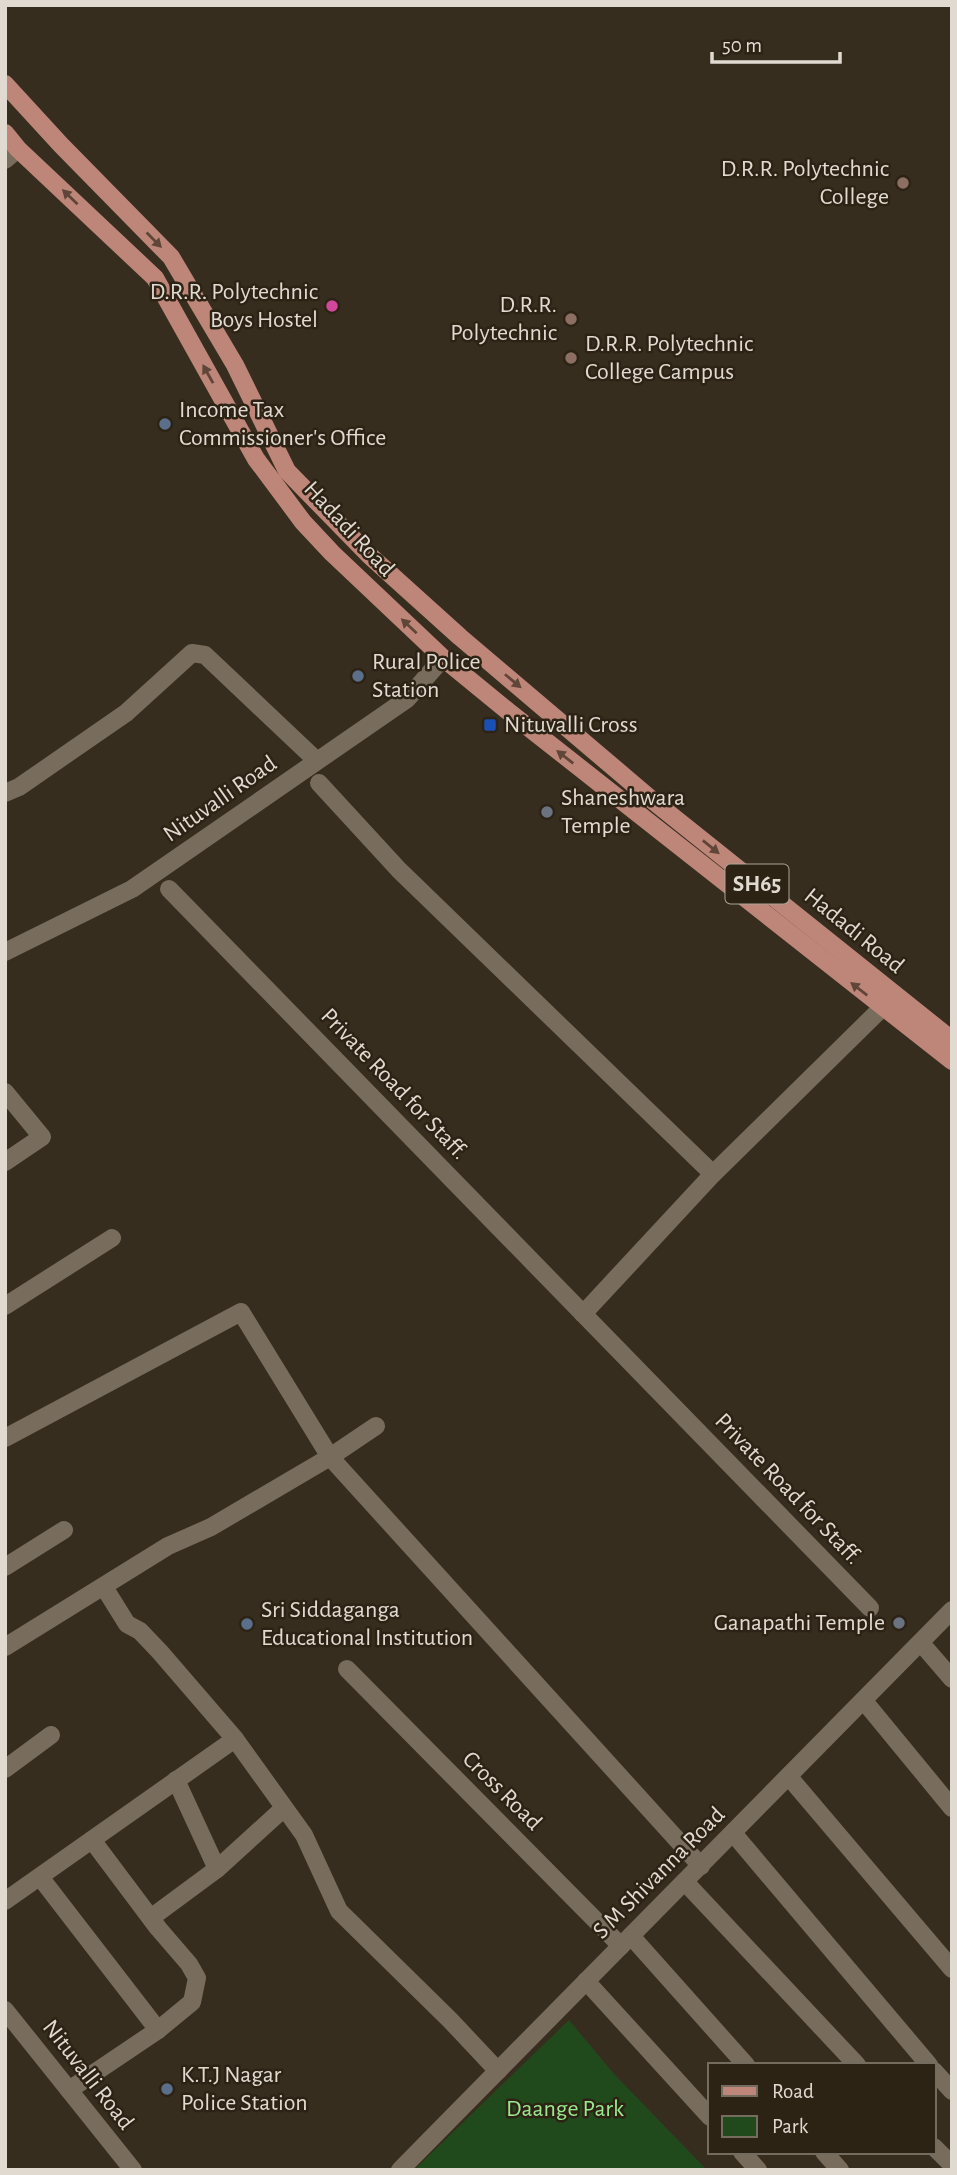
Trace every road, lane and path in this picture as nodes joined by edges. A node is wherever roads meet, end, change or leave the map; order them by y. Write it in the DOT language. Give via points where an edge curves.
graph roads {
  1 [pos="5,84"];
  2 [pos="5,133"];
  3 [pos="12,154"];
  4 [pos="443,659"];
  5 [pos="316,761"];
  6 [pos="319,783"];
  7 [pos="5,793"];
  8 [pos="169,889"];
  9 [pos="5,952"];
  10 [pos="889,1001"];
  11 [pos="952,1040"];
  12 [pos="952,1061"];
  13 [pos="5,1092"];
  14 [pos="5,1162"];
  15 [pos="713,1174"];
  16 [pos="112,1238"];
  17 [pos="5,1306"];
  18 [pos="583,1314"];
  19 [pos="376,1426"];
  20 [pos="5,1438"];
  21 [pos="330,1457"];
  22 [pos="64,1531"];
  23 [pos="5,1567"];
  24 [pos="104,1587"];
  25 [pos="870,1608"];
  26 [pos="952,1611"];
  27 [pos="921,1643"];
  28 [pos="5,1647"];
  29 [pos="347,1669"];
  30 [pos="952,1679"];
  31 [pos="864,1701"];
  32 [pos="51,1735"];
  33 [pos="235,1739"];
  34 [pos="5,1769"];
  35 [pos="789,1777"];
  36 [pos="176,1780"];
  37 [pos="284,1808"];
  38 [pos="952,1808"];
  39 [pos="733,1833"];
  40 [pos="92,1840"];
  41 [pos="701,1866"];
  42 [pos="217,1869"];
  43 [pos="40,1877"];
  44 [pos="685,1882"];
  45 [pos="5,1901"];
  46 [pos="152,1917"];
  47 [pos="626,1941"];
  48 [pos="952,1969"];
  49 [pos="586,1981"];
  50 [pos="5,2010"];
  51 [pos="158,2030"];
  52 [pos="744,2063"];
  53 [pos="855,2063"];
  54 [pos="927,2063"];
  55 [pos="498,2071"];
  56 [pos="936,2073"];
  57 [pos="69,2090"];
  58 [pos="952,2091"];
  59 [pos="708,2116"];
  60 [pos="936,2149"];
  61 [pos="744,2154"];
  62 [pos="826,2154"];
  63 [pos="952,2165"];
  64 [pos="132,2170"];
  65 [pos="400,2170"];
  66 [pos="758,2170"];
  67 [pos="840,2170"];
  1 -- 10 [label="main road, Hadadi Road / SH65, one-way" via="172,257 235,365 287,471 369,555 460,637"];
  2 -- 3 [label="main road, Hadadi Road"];
  4 -- 3 [label="main road, Hadadi Road, one-way" via="303,522 256,459 155,278"];
  4 -- 5 [label="street, Nituvalli Road" via="407,699"];
  10 -- 4 [label="main road, Hadadi Road, one-way"];
  5 -- 7 [label="street" via="205,654 192,653 127,713"];
  5 -- 9 [label="street, Nituvalli Road" via="132,889"];
  6 -- 15 [label="street" via="399,870"];
  8 -- 18 [label="street, Private Road for Staff."];
  10 -- 11 [label="main road, Hadadi Road / SH65"];
  10 -- 12 [label="main road"];
  10 -- 15 [label="street"];
  13 -- 14 [label="street" via="42,1137"];
  15 -- 18 [label="street"];
  16 -- 17 [label="street"];
  18 -- 25 [label="street, Private Road for Staff."];
  19 -- 21 [label="street"];
  20 -- 21 [label="street" via="241,1312"];
  21 -- 24 [label="street" via="211,1527 168,1546"];
  21 -- 41 [label="street"];
  22 -- 23 [label="street"];
  24 -- 28 [label="street"];
  24 -- 33 [label="street" via="127,1624 160,1652"];
  26 -- 27 [label="street, S M Shivanna Road"];
  27 -- 30 [label="street"];
  27 -- 31 [label="street, S M Shivanna Road"];
  29 -- 47 [label="street, Cross Road"];
  31 -- 35 [label="street, S M Shivanna Road"];
  31 -- 38 [label="street"];
  32 -- 34 [label="street"];
  33 -- 36 [label="street"];
  33 -- 37 [label="street"];
  35 -- 39 [label="street, S M Shivanna Road"];
  35 -- 48 [label="street"];
  36 -- 40 [label="street"];
  36 -- 42 [label="street"];
  37 -- 42 [label="street"];
  37 -- 55 [label="street" via="304,1835 339,1911"];
  39 -- 41 [label="street, S M Shivanna Road"];
  39 -- 54 [label="street"];
  40 -- 43 [label="street"];
  40 -- 46 [label="street"];
  41 -- 44 [label="street, S M Shivanna Road"];
  42 -- 46 [label="street"];
  43 -- 45 [label="street"];
  43 -- 51 [label="street"];
  44 -- 47 [label="street, S M Shivanna Road"];
  44 -- 53 [label="street"];
  46 -- 51 [label="street" via="197,1979 192,2002"];
  47 -- 49 [label="street, S M Shivanna Road"];
  47 -- 52 [label="street, Cross Road"];
  49 -- 55 [label="street, S M Shivanna Road"];
  49 -- 59 [label="street"];
  50 -- 57 [label="street, Nituvalli Road"];
  51 -- 57 [label="street"];
  55 -- 65 [label="street, S M Shivanna Road"];
  56 -- 58 [label="street"];
  57 -- 64 [label="street, Nituvalli Road"];
  60 -- 63 [label="street"];
  61 -- 66 [label="street"];
  62 -- 67 [label="street"];
}
